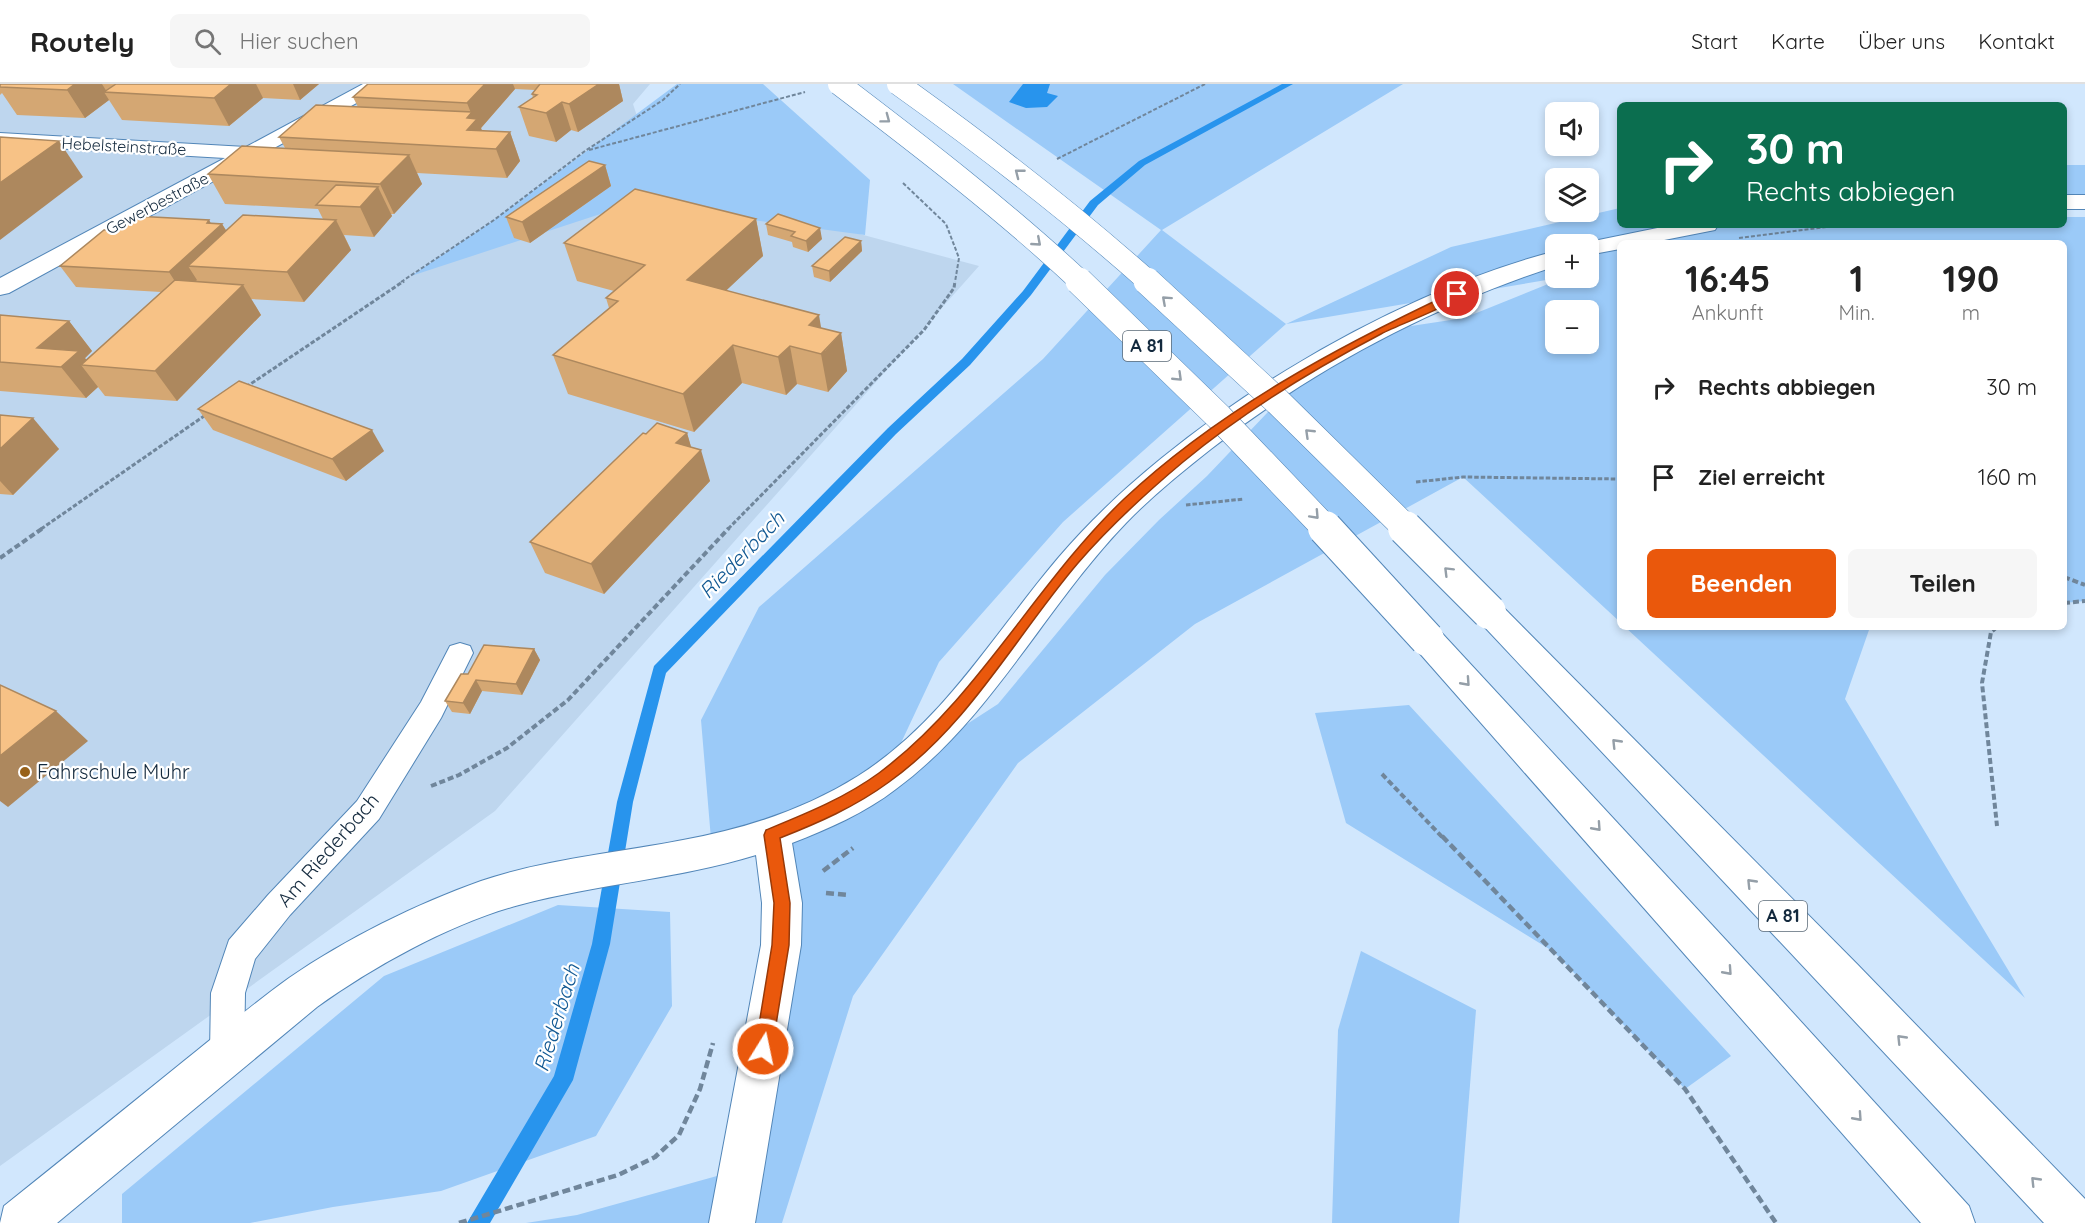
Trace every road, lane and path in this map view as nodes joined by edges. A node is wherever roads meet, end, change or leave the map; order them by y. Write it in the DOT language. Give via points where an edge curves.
graph roads {
  1 [pos="376,84"];
  2 [pos="680,84"];
  3 [pos="839,84"];
  4 [pos="898,84"];
  5 [pos="1205,84"];
  6 [pos="806,92"];
  7 [pos="0,139"];
  8 [pos="585,151"];
  9 [pos="249,153"];
  10 [pos="1049,163"];
  11 [pos="2067,202"];
  12 [pos="2085,202"];
  13 [pos="953,218"];
  14 [pos="1691,228"];
  15 [pos="1818,228"];
  16 [pos="1737,238"];
  17 [pos="1629,240"];
  18 [pos="1617,242"];
  19 [pos="1599,246"];
  20 [pos="1545,262"];
  21 [pos="0,288"];
  22 [pos="240,391"];
  23 [pos="212,410"];
  24 [pos="0,558"];
  25 [pos="2067,578"];
  26 [pos="2085,585"];
  27 [pos="2085,600"];
  28 [pos="2067,603"];
  29 [pos="1993,630"];
  30 [pos="459,653"];
  31 [pos="1382,774"];
  32 [pos="368,810"];
  33 [pos="1997,826"];
  34 [pos="772,835"];
  35 [pos="716,1034"];
  36 [pos="227,1053"];
  37 [pos="21,1223"];
  38 [pos="459,1223"];
  39 [pos="732,1223"];
  40 [pos="1776,1223"];
  41 [pos="1952,1223"];
  42 [pos="2076,1223"];
  1 -- 9 [label="main road, Gewerbestraße"];
  2 -- 8 [label="path" via="663,100"];
  3 -- 41 [label="main road, A 81, one-way, bridge" via="931,154 1060,262 1298,497"];
  42 -- 4 [label="main road, A 81, one-way, bridge" via="1489,612 1290,415 1041,191"];
  5 -- 10 [label="path"];
  6 -- 8 [label="path"];
  7 -- 9 [label="main road, Hebelsteinstraße"];
  8 -- 22 [label="path" via="494,220"];
  9 -- 21 [label="main road, Gewerbestraße"];
  11 -- 12 [label="main road"];
  13 -- 32 [label="path" via="946,224 959,258 954,288 924,330 682,576 568,700 507,748 468,770"];
  14 -- 17 [label="main road"];
  15 -- 16 [label="path"];
  18 -- 19 [label="main road"];
  20 -- 34 [label="main road" via="1496,278 1378,331 1306,372 1180,458 1129,502 1073,560 977,689 932,735 884,778 830,811"];
  23 -- 24 [label="path"];
  25 -- 26 [label="path"];
  27 -- 28 [label="path"];
  29 -- 33 [label="path" via="1982,683"];
  30 -- 32 [label="lane, Am Riederbach" via="431,710"];
  31 -- 40 [label="path" via="1686,1089"];
  32 -- 36 [label="lane, Am Riederbach" via="241,951 228,993"];
  34 -- 36 [label="main road" via="712,851 571,875 490,896 400,935 316,984"];
  34 -- 39 [label="main road" via="782,903 781,945"];
  35 -- 38 [label="path" via="700,1089 679,1135 655,1157 618,1175"];
  36 -- 37 [label="main road"];
}
